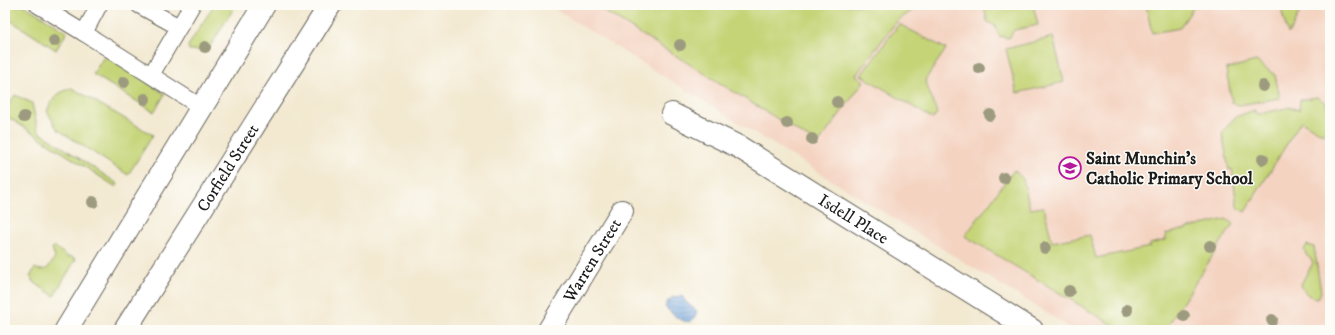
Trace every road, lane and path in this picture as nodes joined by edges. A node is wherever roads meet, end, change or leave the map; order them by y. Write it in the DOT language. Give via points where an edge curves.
graph roads {
  1 [pos="38,5"];
  2 [pos="99,5"];
  3 [pos="138,5"];
  4 [pos="192,5"];
  5 [pos="264,5"];
  6 [pos="330,5"];
  7 [pos="179,27"];
  8 [pos="84,34"];
  9 [pos="151,75"];
  10 [pos="201,108"];
  11 [pos="672,114"];
  12 [pos="622,211"];
  13 [pos="66,330"];
  14 [pos="125,330"];
  15 [pos="549,330"];
  16 [pos="1032,330"];
  1 -- 8 [label="lane"];
  2 -- 8 [label="lane"];
  3 -- 7 [label="lane"];
  4 -- 7 [label="lane"];
  5 -- 10 [label="main road"];
  6 -- 14 [label="main road, Corfield Street"];
  7 -- 9 [label="lane"];
  8 -- 9 [label="lane"];
  9 -- 10 [label="lane"];
  10 -- 13 [label="main road"];
  11 -- 16 [label="main road, Isdell Place" via="739,147"];
  12 -- 15 [label="main road, Warren Street"];
}
